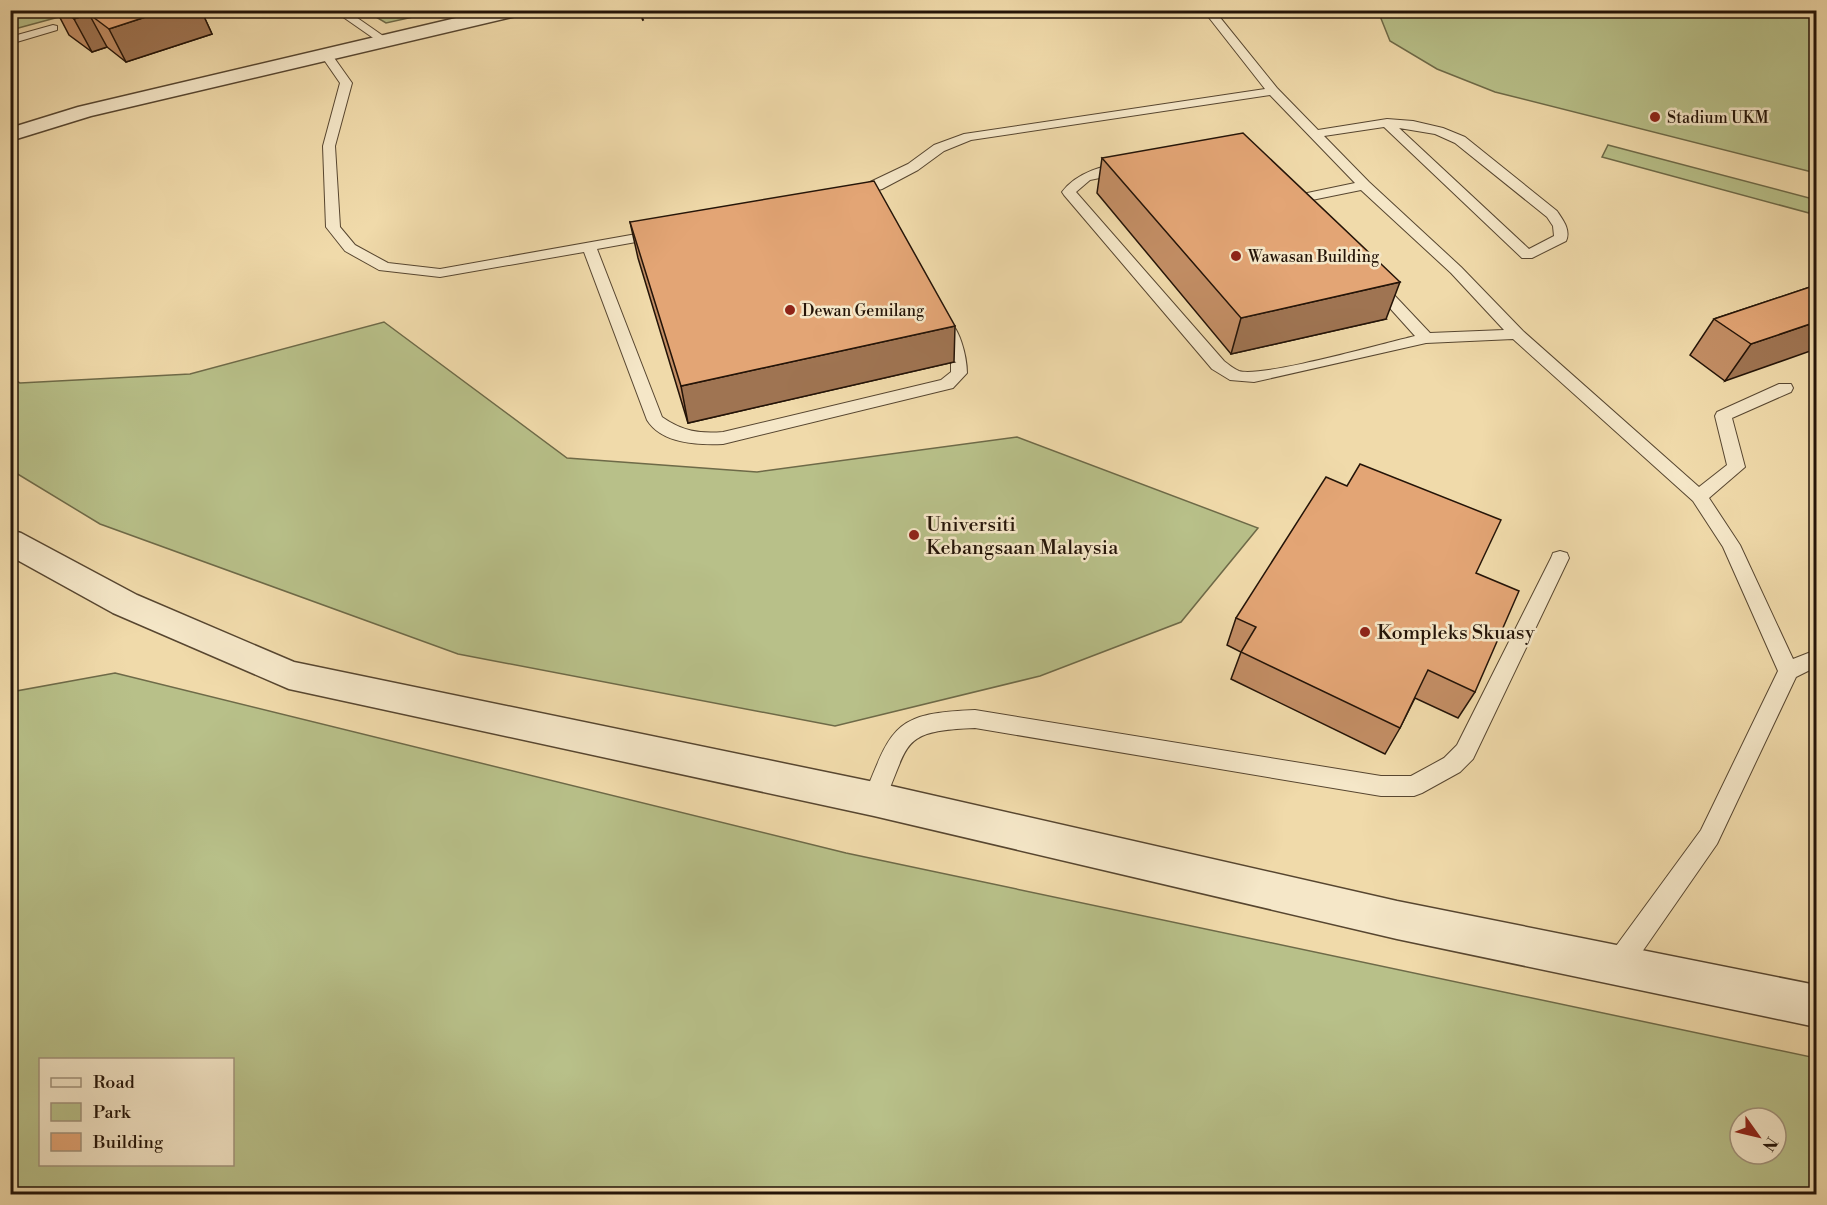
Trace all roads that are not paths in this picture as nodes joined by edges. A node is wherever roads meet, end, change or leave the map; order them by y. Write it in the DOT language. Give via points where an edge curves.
graph roads {
  1 [pos="338,10"];
  2 [pos="516,10"];
  3 [pos="1208,10"];
  4 [pos="53,28"];
  5 [pos="383,40"];
  6 [pos="10,41"];
  7 [pos="326,54"];
  8 [pos="1273,90"];
  9 [pos="1387,123"];
  10 [pos="1315,134"];
  11 [pos="10,135"];
  12 [pos="1140,166"];
  13 [pos="1364,185"];
  14 [pos="840,197"];
  15 [pos="1314,216"];
  16 [pos="669,232"];
  17 [pos="589,247"];
  18 [pos="1362,268"];
  19 [pos="938,313"];
  20 [pos="1517,334"];
  21 [pos="1426,338"];
  22 [pos="1785,388"];
  23 [pos="1699,497"];
  24 [pos="10,541"];
  25 [pos="1560,558"];
  26 [pos="1816,658"];
  27 [pos="1788,671"];
  28 [pos="874,799"];
  29 [pos="1617,966"];
  30 [pos="1816,1006"];
  1 -- 5 [label="lane"];
  2 -- 5 [label="street"];
  3 -- 8 [label="lane"];
  4 -- 6 [label="lane"];
  5 -- 7 [label="street"];
  7 -- 11 [label="street" via="85,111"];
  7 -- 17 [label="lane" via="346,83 329,146 333,227 350,248 384,267 440,273"];
  8 -- 10 [label="lane"];
  8 -- 14 [label="lane" via="969,137 939,148 880,192"];
  9 -- 9 [label="lane" via="1439,131 1460,140 1552,214 1560,226 1560,238 1527,255"];
  9 -- 10 [label="lane"];
  10 -- 13 [label="lane"];
  12 -- 21 [label="lane" via="1084,177 1069,192 1228,372 1254,377 1284,372"];
  13 -- 15 [label="lane" via="1294,195"];
  13 -- 20 [label="lane" via="1456,270"];
  16 -- 17 [label="lane"];
  17 -- 19 [label="lane" via="655,420 672,434 695,440 723,438 947,384 959,374 959,355"];
  18 -- 21 [label="lane"];
  20 -- 21 [label="lane"];
  20 -- 23 [label="lane"];
  22 -- 23 [label="lane" via="1723,416 1736,467"];
  23 -- 27 [label="lane" via="1731,545"];
  24 -- 28 [label="street" via="125,604 289,675"];
  25 -- 28 [label="lane" via="1465,752 1452,765 1414,786 1381,786 975,719 935,722 910,730 890,759"];
  26 -- 27 [label="lane"];
  27 -- 29 [label="lane" via="1709,837"];
  28 -- 29 [label="street" via="1397,920"];
  29 -- 30 [label="street"];
}
